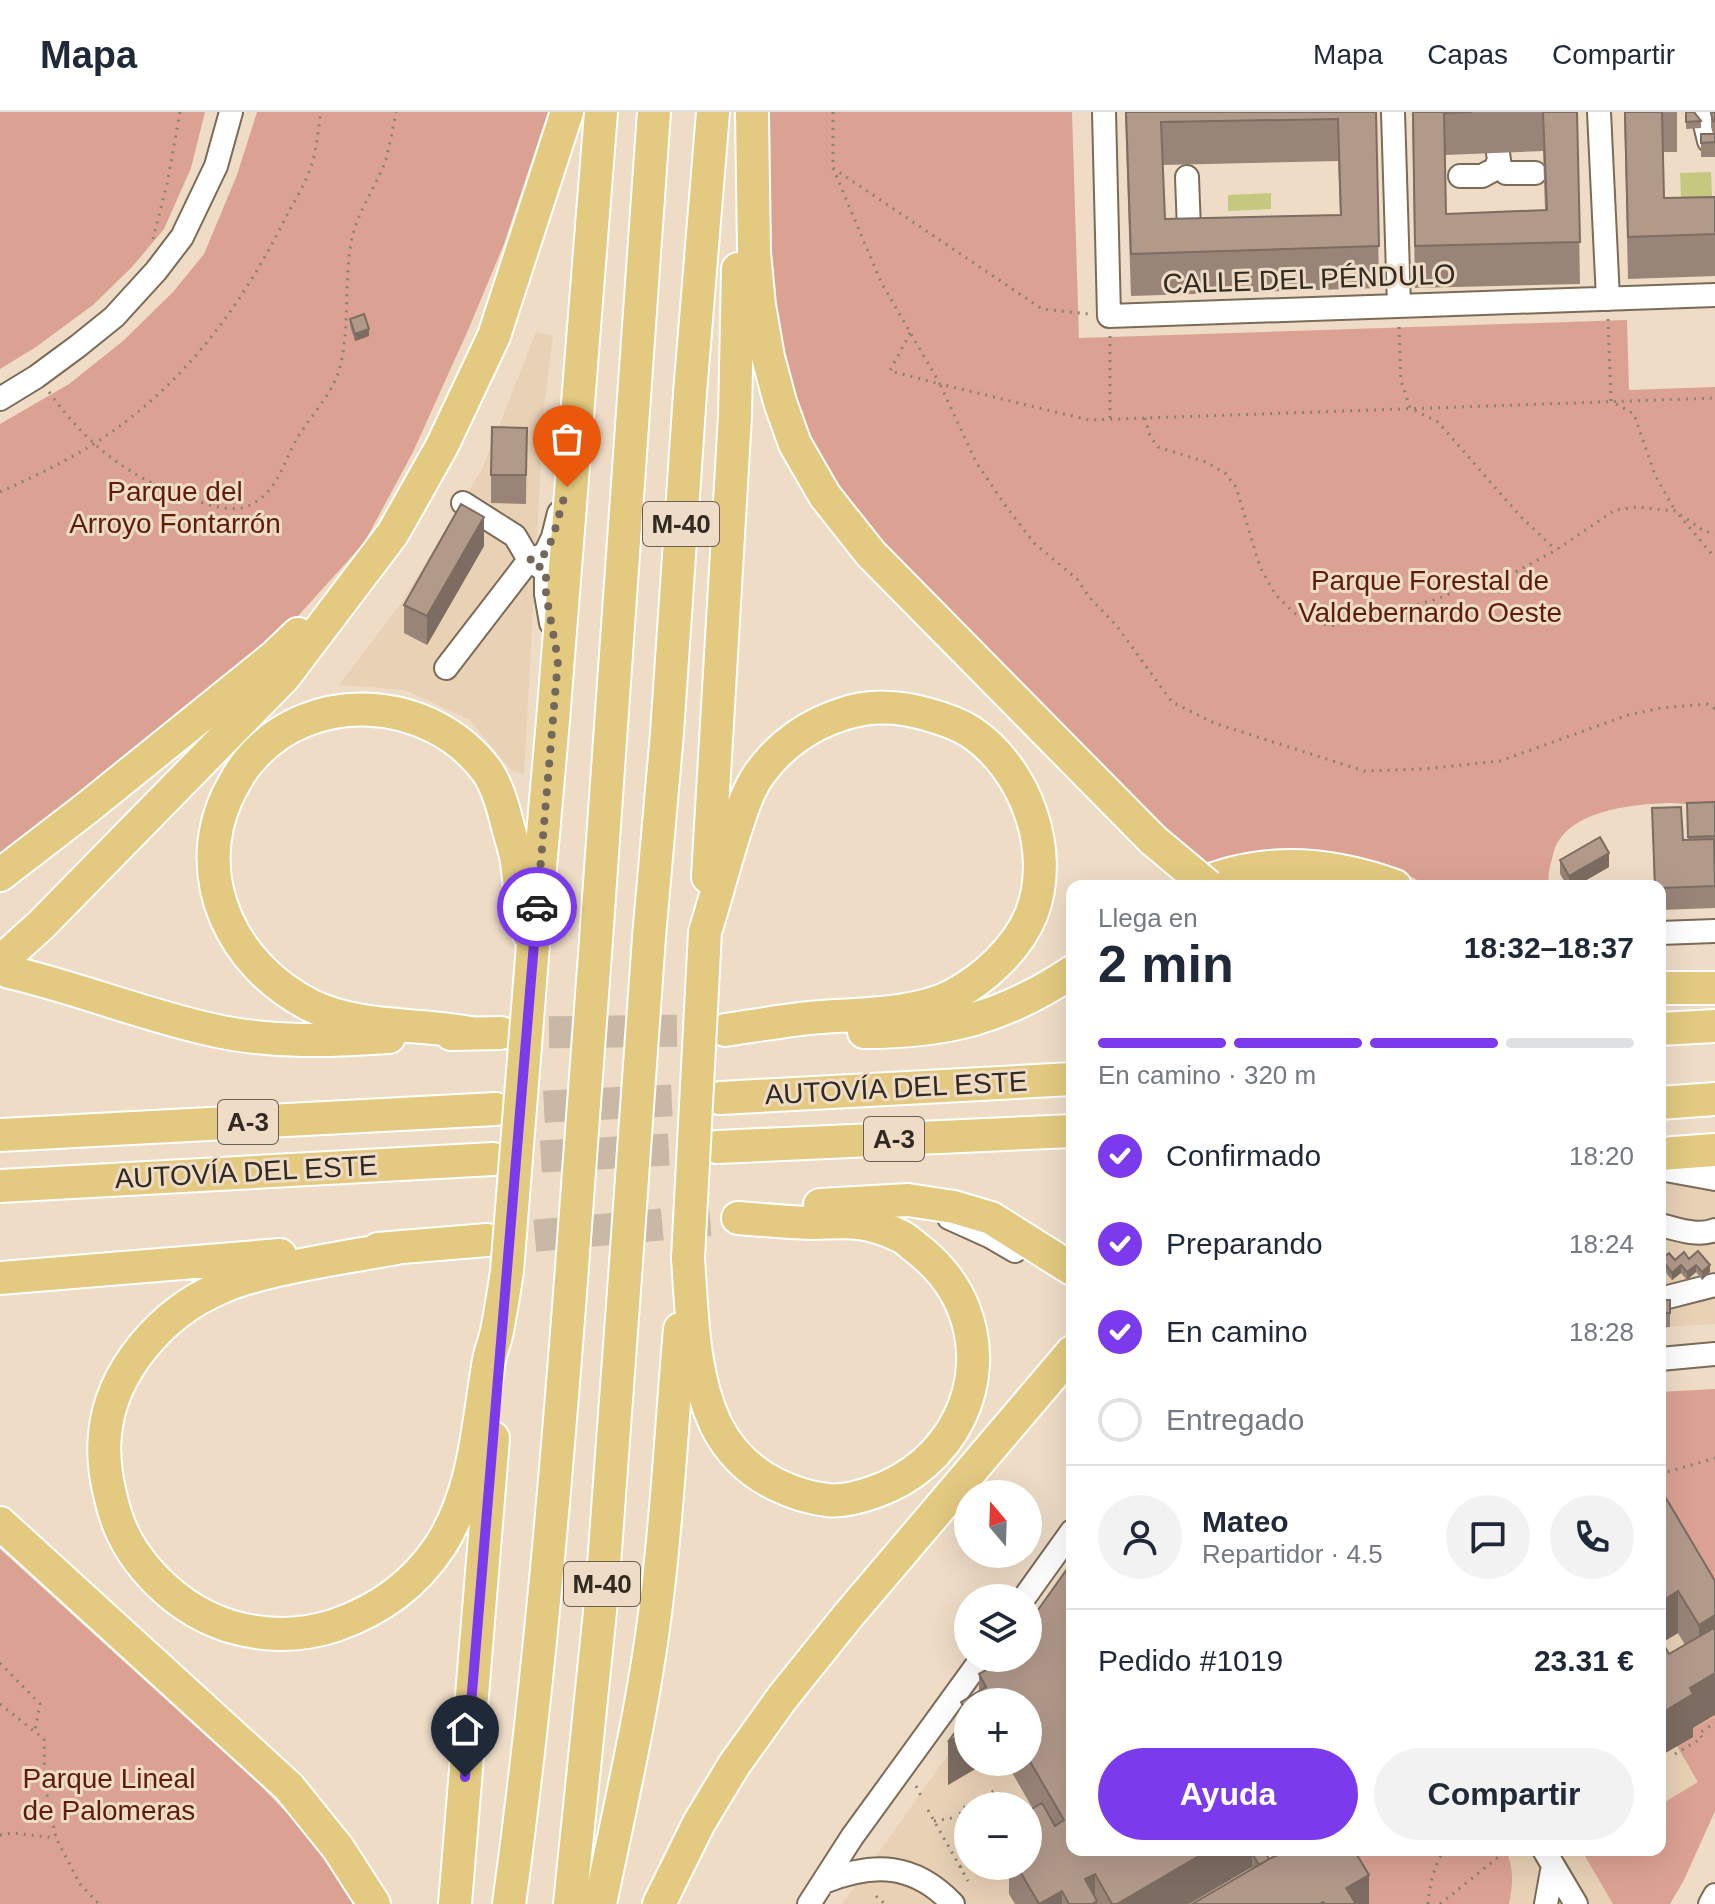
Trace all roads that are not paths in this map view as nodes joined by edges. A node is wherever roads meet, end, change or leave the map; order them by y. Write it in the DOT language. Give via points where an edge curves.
graph roads {
  1 [pos="231,112"];
  2 [pos="567,112"];
  3 [pos="601,112"];
  4 [pos="654,112"];
  5 [pos="713,112"];
  6 [pos="740,112"];
  7 [pos="752,112"];
  8 [pos="1104,112"];
  9 [pos="1393,112"];
  10 [pos="1599,112"];
  11 [pos="1702,112"];
  12 [pos="1715,143"];
  13 [pos="1535,173"];
  14 [pos="1460,176"];
  15 [pos="1187,177"];
  16 [pos="1164,236"];
  17 [pos="1715,295"];
  18 [pos="1608,299"];
  19 [pos="1399,306"];
  20 [pos="0,399"];
  21 [pos="574,462"];
  22 [pos="463,503"];
  23 [pos="393,533"];
  24 [pos="529,560"];
  25 [pos="558,660"];
  26 [pos="446,668"];
  27 [pos="0,875"];
  28 [pos="1201,880"];
  29 [pos="1215,880"];
  30 [pos="1379,880"];
  31 [pos="1715,931"];
  32 [pos="705,932"];
  33 [pos="1666,933"];
  34 [pos="533,945"];
  35 [pos="4,967"];
  36 [pos="1066,976"];
  37 [pos="1666,988"];
  38 [pos="1715,988"];
  39 [pos="1715,1026"];
  40 [pos="1666,1029"];
  41 [pos="1715,1043"];
  42 [pos="1666,1046"];
  43 [pos="1066,1079"];
  44 [pos="720,1098"];
  45 [pos="1715,1099"];
  46 [pos="1666,1103"];
  47 [pos="496,1109"];
  48 [pos="1066,1131"];
  49 [pos="0,1135"];
  50 [pos="717,1147"];
  51 [pos="1715,1150"];
  52 [pos="1666,1154"];
  53 [pos="493,1159"];
  54 [pos="1666,1170"];
  55 [pos="1715,1179"];
  56 [pos="0,1186"];
  57 [pos="908,1200"];
  58 [pos="1666,1226"];
  59 [pos="1715,1230"];
  60 [pos="487,1240"];
  61 [pos="397,1248"];
  62 [pos="688,1258"];
  63 [pos="1066,1265"];
  64 [pos="507,1271"];
  65 [pos="0,1278"];
  66 [pos="1066,1281"];
  67 [pos="1715,1285"];
  68 [pos="1666,1297"];
  69 [pos="1715,1354"];
  70 [pos="1666,1358"];
  71 [pos="1066,1359"];
  72 [pos="0,1523"];
  73 [pos="1066,1539"];
  74 [pos="1034,1584"];
  75 [pos="972,1672"];
  76 [pos="1548,1858"];
  77 [pos="824,1882"];
  78 [pos="1715,1895"];
  79 [pos="374,1904"];
  80 [pos="455,1904"];
  81 [pos="509,1904"];
  82 [pos="570,1904"];
  83 [pos="600,1904"];
  84 [pos="659,1904"];
  85 [pos="809,1904"];
  86 [pos="953,1904"];
  87 [pos="1546,1904"];
  88 [pos="1576,1904"];
  89 [pos="1710,1904"];
  1 -- 20 [label="street" via="216,166 182,237 156,271 114,317"];
  2 -- 23 [label="highway" via="494,336"];
  3 -- 21 [label="highway"];
  4 -- 81 [label="highway, M-40, bridge" via="544,1617"];
  5 -- 82 [label="highway, M-40, bridge" via="602,1592"];
  6 -- 32 [label="highway" via="735,416"];
  7 -- 28 [label="highway, bridge" via="754,252 768,357 795,444 825,496 871,554 1153,840"];
  8 -- 19 [label="street, CALLE DEL PÉNDULO" via="1118,236 1109,316"];
  9 -- 19 [label="street"];
  10 -- 18 [label="street"];
  11 -- 12 [label="street" via="1709,141"];
  13 -- 14 [label="street" via="1506,173 1498,158 1495,169 1482,176"];
  15 -- 16 [label="street" via="1189,230"];
  17 -- 18 [label="street, CALLE DEL PÉNDULO"];
  18 -- 19 [label="street, CALLE DEL PÉNDULO"];
  21 -- 24 [label="street" via="553,537 545,554"];
  21 -- 25 [label="highway"];
  22 -- 24 [label="street" via="515,536"];
  23 -- 27 [label="highway" via="274,657"];
  23 -- 35 [label="highway" via="284,677"];
  24 -- 25 [label="street" via="546,571"];
  24 -- 26 [label="street"];
  25 -- 34 [label="highway"];
  29 -- 30 [label="highway" via="1277,866 1318,866"];
  31 -- 33 [label="street"];
  32 -- 36 [label="highway" via="745,801 760,773 785,746 831,717 898,708 945,719 970,732 1007,767 1029,808 1036,835 1038,889 1030,916 995,965 935,1004 725,1030 928,1030 990,1016"];
  32 -- 62 [label="highway, bridge"];
  34 -- 35 [label="highway" via="520,899 516,856 500,796 487,772 429,723 372,709 315,717 290,728 249,760 222,809 214,838 216,891 225,918 258,967 311,1005 342,1017 486,1033 262,1038 163,1018"];
  34 -- 64 [label="highway, bridge"];
  37 -- 38 [label="highway"];
  39 -- 40 [label="highway"];
  41 -- 42 [label="highway"];
  43 -- 44 [label="highway, AUTOVÍA DEL ESTE / A-3"];
  45 -- 46 [label="highway"];
  47 -- 49 [label="highway, AUTOVÍA DEL ESTE / A-3"];
  48 -- 50 [label="highway, AUTOVÍA DEL ESTE / A-3"];
  51 -- 52 [label="highway"];
  53 -- 56 [label="highway, AUTOVÍA DEL ESTE / A-3"];
  54 -- 55 [label="street"];
  57 -- 62 [label="highway" via="776,1209 725,1219 860,1223 902,1236 935,1262 956,1290 973,1344 966,1405 945,1442 921,1467 858,1497 829,1500 791,1492 751,1469 731,1450 716,1425 699,1372"];
  57 -- 63 [label="highway" via="991,1218"];
  57 -- 66 [label="street" via="991,1237"];
  58 -- 59 [label="street"];
  60 -- 61 [label="highway"];
  61 -- 64 [label="highway" via="317,1261 218,1288 167,1320 126,1372 105,1432 105,1473 116,1521 135,1556 184,1606 253,1633 294,1634 360,1617 415,1577 440,1546 461,1506"];
  61 -- 65 [label="highway"];
  62 -- 83 [label="highway" via="646,1681"];
  64 -- 80 [label="highway"];
  67 -- 68 [label="street"];
  69 -- 70 [label="street"];
  71 -- 84 [label="highway" via="782,1698 699,1823"];
  72 -- 79 [label="highway" via="289,1787"];
  73 -- 74 [label="street"];
  75 -- 77 [label="street"];
  76 -- 87 [label="street"];
  76 -- 88 [label="street"];
  77 -- 85 [label="street"];
  77 -- 86 [label="street" via="884,1868 924,1880"];
  78 -- 89 [label="street"];
}
